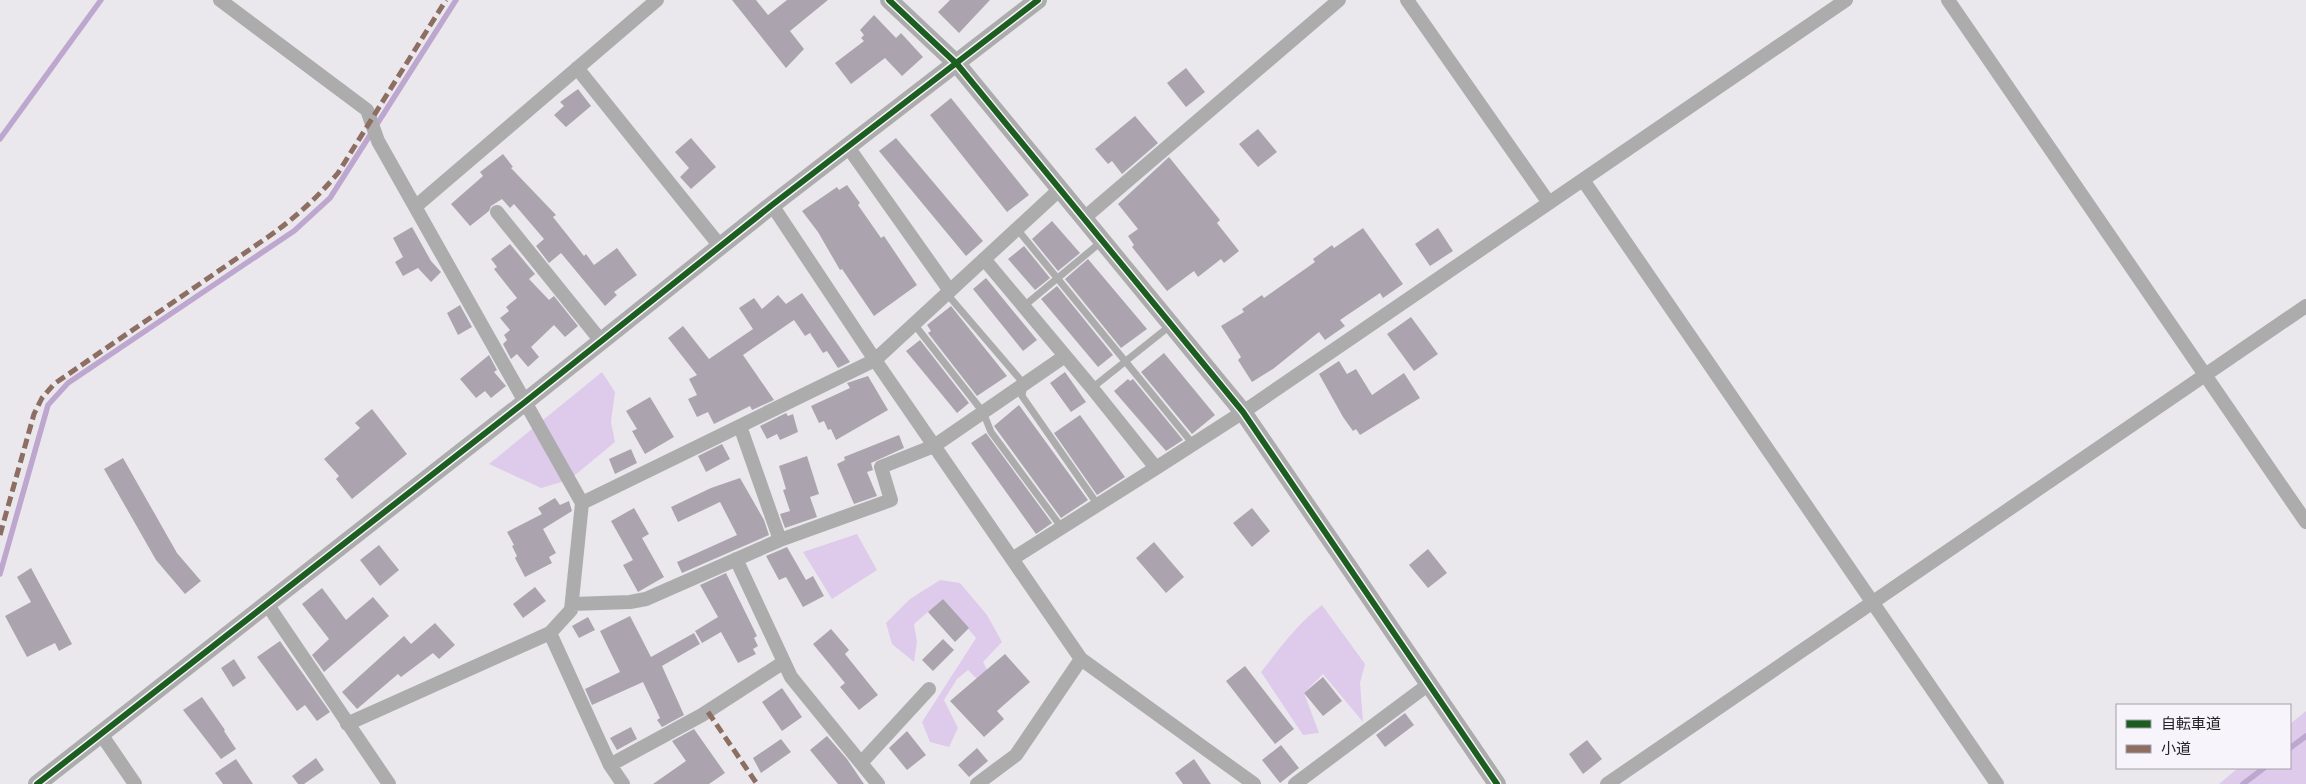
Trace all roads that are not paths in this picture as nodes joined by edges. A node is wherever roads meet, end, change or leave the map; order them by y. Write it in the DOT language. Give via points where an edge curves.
graph roads {
  1 [pos="220,0"];
  2 [pos="657,0"];
  3 [pos="889,0"];
  4 [pos="1038,0"];
  5 [pos="1406,0"];
  6 [pos="1846,0"];
  7 [pos="1948,0"];
  8 [pos="1333,2"];
  9 [pos="957,64"];
  10 [pos="577,68"];
  11 [pos="848,146"];
  12 [pos="1583,180"];
  13 [pos="1059,190"];
  14 [pos="1548,203"];
  15 [pos="772,205"];
  16 [pos="415,207"];
  17 [pos="497,212"];
  18 [pos="1083,220"];
  19 [pos="1017,229"];
  20 [pos="1102,242"];
  21 [pos="720,246"];
  22 [pos="984,259"];
  23 [pos="1058,278"];
  24 [pos="948,292"];
  25 [pos="1024,306"];
  26 [pos="2306,306"];
  27 [pos="914,324"];
  28 [pos="1171,325"];
  29 [pos="601,341"];
  30 [pos="1066,356"];
  31 [pos="875,360"];
  32 [pos="1125,362"];
  33 [pos="2204,375"];
  34 [pos="1024,384"];
  35 [pos="1092,388"];
  36 [pos="525,402"];
  37 [pos="983,412"];
  38 [pos="1243,412"];
  39 [pos="740,426"];
  40 [pos="1193,444"];
  41 [pos="934,446"];
  42 [pos="1156,468"];
  43 [pos="582,503"];
  44 [pos="1098,504"];
  45 [pos="2306,522"];
  46 [pos="1062,528"];
  47 [pos="780,540"];
  48 [pos="736,559"];
  49 [pos="1012,559"];
  50 [pos="1873,602"];
  51 [pos="267,604"];
  52 [pos="572,604"];
  53 [pos="550,633"];
  54 [pos="1081,659"];
  55 [pos="784,662"];
  56 [pos="1429,684"];
  57 [pos="929,688"];
  58 [pos="348,724"];
  59 [pos="101,734"];
  60 [pos="861,763"];
  61 [pos="610,766"];
  62 [pos="993,780"];
  63 [pos="37,784"];
  64 [pos="135,784"];
  65 [pos="389,784"];
  66 [pos="623,784"];
  67 [pos="878,784"];
  68 [pos="977,784"];
  69 [pos="1254,784"];
  70 [pos="1295,784"];
  71 [pos="1497,784"];
  72 [pos="1607,784"];
  73 [pos="1997,784"];
  1 -- 16 [label="street" via="367,110 378,142"];
  2 -- 10 [label="street"];
  3 -- 9 [label="street"];
  4 -- 9 [label="street"];
  5 -- 14 [label="street"];
  6 -- 12 [label="street"];
  7 -- 33 [label="street"];
  8 -- 18 [label="street"];
  9 -- 11 [label="street"];
  9 -- 13 [label="street"];
  10 -- 16 [label="street"];
  10 -- 21 [label="street"];
  11 -- 15 [label="street"];
  11 -- 24 [label="street"];
  12 -- 14 [label="street"];
  12 -- 50 [label="street"];
  13 -- 18 [label="street"];
  13 -- 19 [label="street"];
  14 -- 38 [label="street"];
  15 -- 21 [label="street"];
  15 -- 31 [label="street"];
  16 -- 36 [label="street"];
  17 -- 29 [label="street"];
  18 -- 20 [label="street"];
  19 -- 22 [label="street"];
  19 -- 23 [label="lane"];
  20 -- 23 [label="lane"];
  20 -- 28 [label="street"];
  21 -- 29 [label="street"];
  22 -- 24 [label="street"];
  22 -- 25 [label="street"];
  23 -- 25 [label="lane"];
  23 -- 32 [label="lane"];
  24 -- 27 [label="street"];
  24 -- 34 [label="lane"];
  25 -- 30 [label="street"];
  26 -- 33 [label="street"];
  27 -- 31 [label="street"];
  27 -- 37 [label="lane"];
  28 -- 32 [label="lane"];
  28 -- 38 [label="street"];
  29 -- 36 [label="street"];
  30 -- 34 [label="street"];
  30 -- 35 [label="street"];
  31 -- 39 [label="street"];
  31 -- 41 [label="street"];
  32 -- 35 [label="lane"];
  32 -- 40 [label="lane"];
  33 -- 45 [label="street"];
  33 -- 50 [label="street"];
  34 -- 37 [label="street"];
  34 -- 44 [label="lane" via="1022,396"];
  35 -- 42 [label="street"];
  36 -- 43 [label="street"];
  36 -- 51 [label="street"];
  37 -- 41 [label="street"];
  37 -- 46 [label="lane" via="991,432"];
  38 -- 40 [label="street"];
  38 -- 56 [label="street"];
  39 -- 43 [label="street"];
  39 -- 47 [label="street"];
  40 -- 42 [label="street"];
  41 -- 47 [label="street" via="881,467 891,500"];
  41 -- 49 [label="street"];
  42 -- 44 [label="street"];
  43 -- 52 [label="street"];
  44 -- 46 [label="street"];
  46 -- 49 [label="street"];
  47 -- 48 [label="street"];
  48 -- 52 [label="street" via="646,599"];
  48 -- 55 [label="street"];
  49 -- 54 [label="street"];
  50 -- 72 [label="street"];
  50 -- 73 [label="street"];
  51 -- 58 [label="street"];
  51 -- 59 [label="street"];
  52 -- 53 [label="street" via="571,610"];
  53 -- 58 [label="street"];
  53 -- 61 [label="street"];
  54 -- 62 [label="street" via="1016,755"];
  54 -- 69 [label="street"];
  55 -- 60 [label="street" via="791,677"];
  55 -- 61 [label="street" via="702,715"];
  56 -- 70 [label="street"];
  56 -- 71 [label="street"];
  57 -- 60 [label="street"];
  58 -- 65 [label="street"];
  59 -- 63 [label="street"];
  59 -- 64 [label="street"];
  60 -- 67 [label="street"];
  61 -- 66 [label="street"];
  62 -- 68 [label="street"];
}
